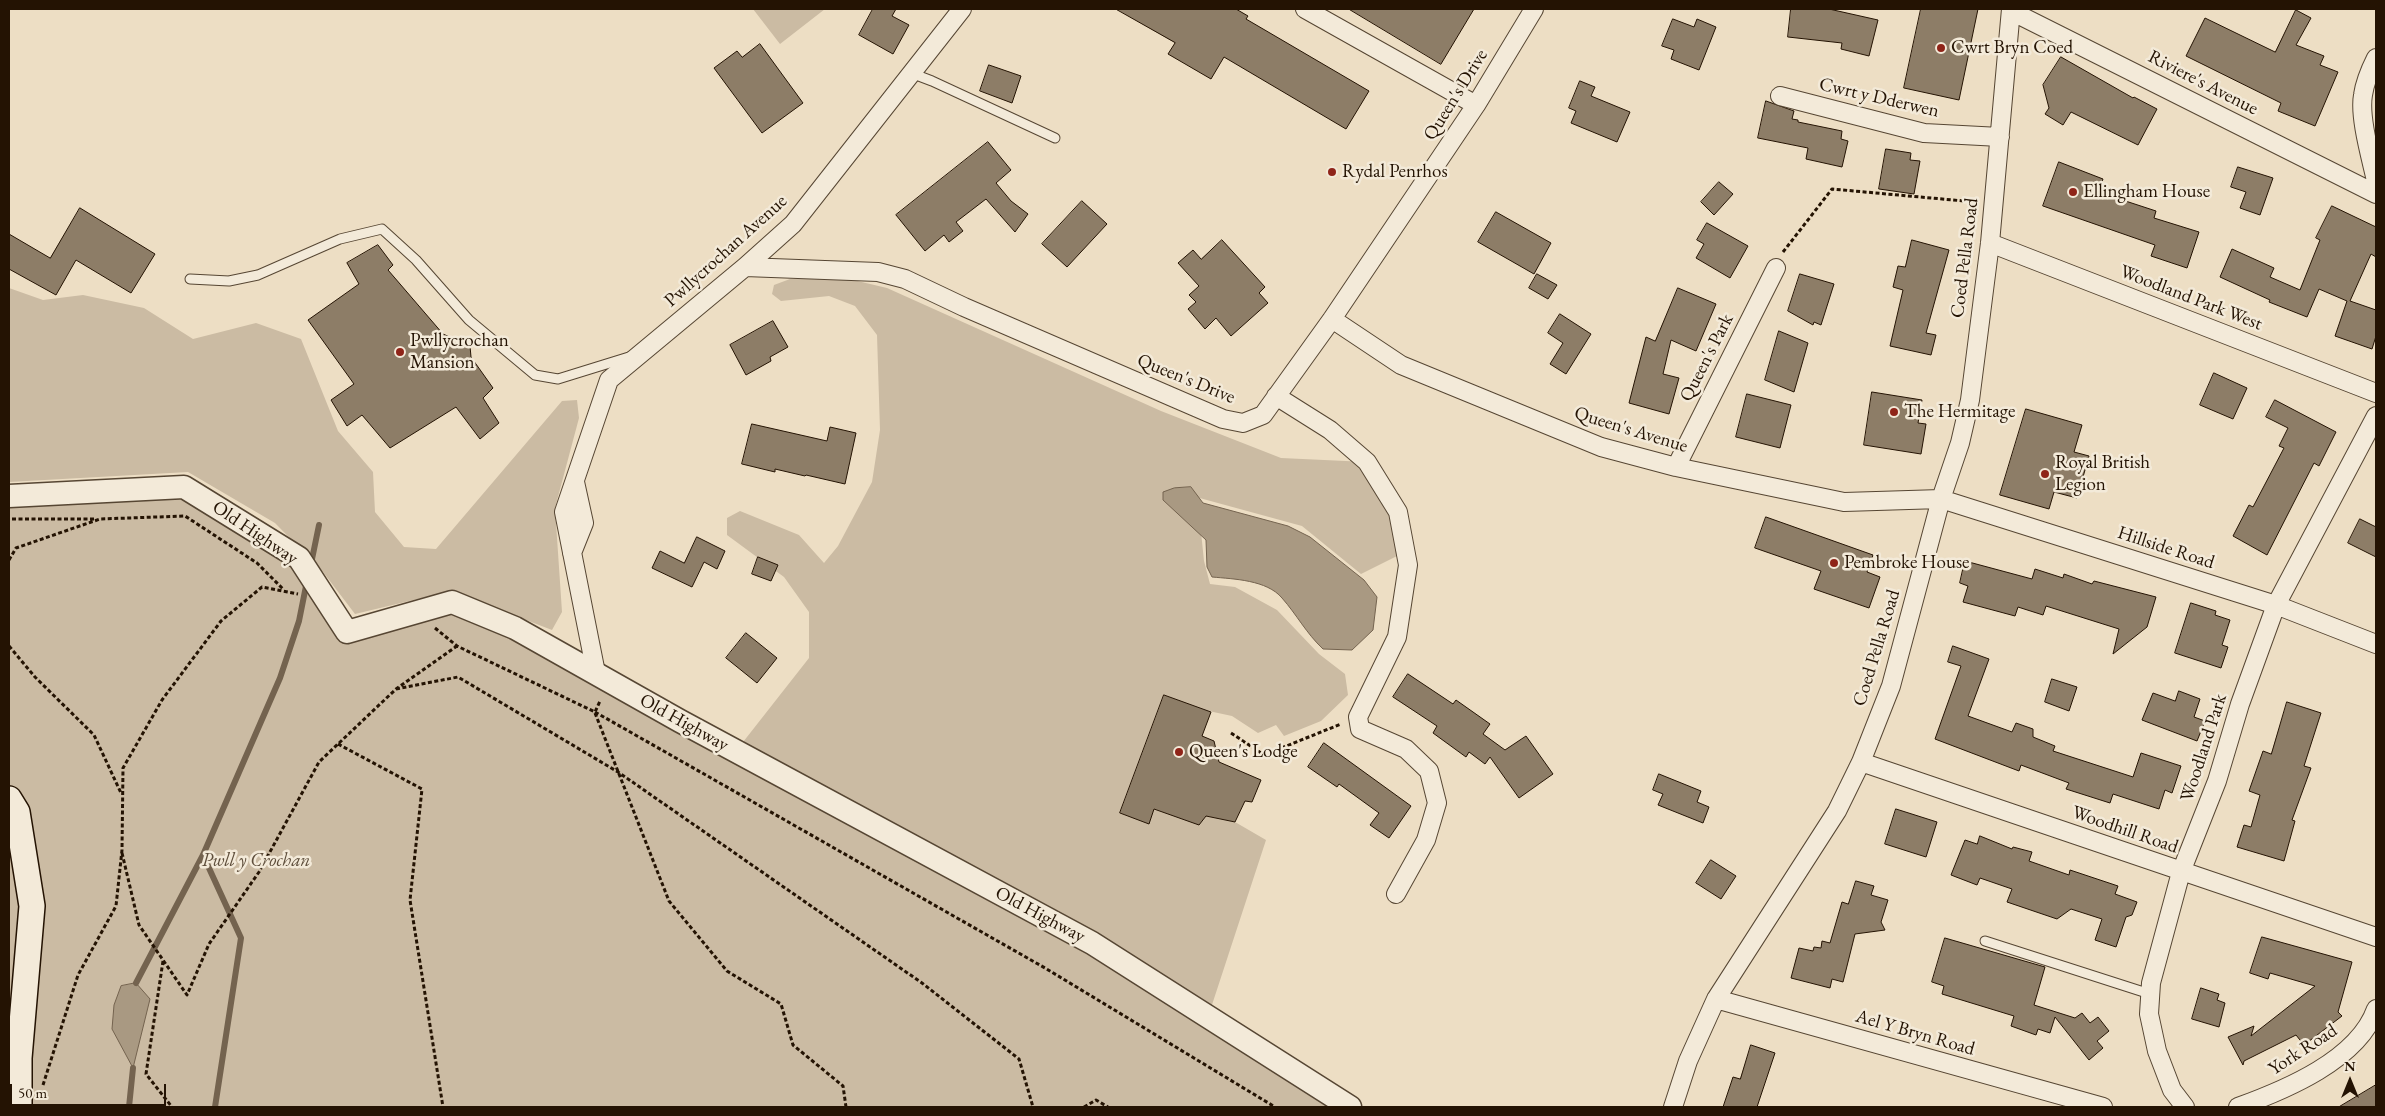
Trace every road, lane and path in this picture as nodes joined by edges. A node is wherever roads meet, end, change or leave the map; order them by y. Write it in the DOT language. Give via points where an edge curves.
graph roads {
  1 [pos="962,9"];
  2 [pos="1305,9"];
  3 [pos="1534,9"];
  4 [pos="2011,10"];
  5 [pos="2376,58"];
  6 [pos="911,73"];
  7 [pos="1780,96"];
  8 [pos="1476,105"];
  9 [pos="2000,137"];
  10 [pos="1055,138"];
  11 [pos="2376,181"];
  12 [pos="2376,194"];
  13 [pos="1994,204"];
  14 [pos="1990,243"];
  15 [pos="744,267"];
  16 [pos="1776,268"];
  17 [pos="190,280"];
  18 [pos="1332,319"];
  19 [pos="641,353"];
  20 [pos="2376,393"];
  21 [pos="1276,396"];
  22 [pos="2376,416"];
  23 [pos="1676,467"];
  24 [pos="9,496"];
  25 [pos="1941,499"];
  26 [pos="9,520"];
  27 [pos="100,520"];
  28 [pos="9,560"];
  29 [pos="285,592"];
  30 [pos="326,599"];
  31 [pos="2276,606"];
  32 [pos="415,612"];
  33 [pos="2376,644"];
  34 [pos="9,646"];
  35 [pos="457,646"];
  36 [pos="602,677"];
  37 [pos="396,689"];
  38 [pos="595,712"];
  39 [pos="1358,717"];
  40 [pos="1231,733"];
  41 [pos="337,744"];
  42 [pos="1861,762"];
  43 [pos="618,772"];
  44 [pos="122,796"];
  45 [pos="9,799"];
  46 [pos="122,850"];
  47 [pos="2181,872"];
  48 [pos="1396,894"];
  49 [pos="2376,937"];
  50 [pos="1985,940"];
  51 [pos="163,959"];
  52 [pos="2150,994"];
  53 [pos="1716,999"];
  54 [pos="2376,1009"];
  55 [pos="42,1088"];
  56 [pos="19,1107"];
  57 [pos="172,1107"];
  58 [pos="443,1107"];
  59 [pos="846,1107"];
  60 [pos="1033,1107"];
  61 [pos="1084,1107"];
  62 [pos="1108,1107"];
  63 [pos="1275,1107"];
  64 [pos="1350,1107"];
  65 [pos="1672,1107"];
  66 [pos="2103,1107"];
  67 [pos="2185,1107"];
  68 [pos="2238,1107"];
  1 -- 6 [label="street, Pwllycrochan Avenue"];
  2 -- 8 [label="street"];
  3 -- 8 [label="street, Queen's Drive"];
  4 -- 9 [label="street, Coed Pella Road"];
  4 -- 12 [label="street, Riviere's Avenue"];
  5 -- 11 [label="street" via="2362,97"];
  6 -- 10 [label="lane"];
  6 -- 15 [label="street, Pwllycrochan Avenue" via="793,224"];
  7 -- 9 [label="street, Cwrt y Dderwen" via="1924,133"];
  8 -- 18 [label="street, Queen's Drive"];
  9 -- 13 [label="street, Coed Pella Road"];
  13 -- 14 [label="street, Coed Pella Road"];
  13 -- 16 [label="path" via="1832,189 1777,259"];
  14 -- 20 [label="street, Woodland Park West"];
  14 -- 25 [label="street, Coed Pella Road" via="1970,400"];
  15 -- 19 [label="street, Pwllycrochan Avenue"];
  15 -- 21 [label="street, Queen's Drive" via="878,272 905,279 1223,419 1243,423 1263,415"];
  16 -- 23 [label="street, Queen's Park"];
  17 -- 19 [label="lane" via="229,281 258,275 340,239 382,229 416,260 470,320 535,375 558,379"];
  18 -- 21 [label="street, Queen's Drive"];
  18 -- 23 [label="street, Queen's Avenue" via="1401,366 1601,447"];
  19 -- 36 [label="street, Pwllycrochan Avenue" via="609,380 575,482 584,523 572,553"];
  21 -- 39 [label="street" via="1330,430 1367,462 1398,512 1408,565 1397,637"];
  22 -- 31 [label="street, Woodland Park"];
  23 -- 25 [label="street, Queen's Avenue" via="1844,502"];
  24 -- 30 [label="street, Old Highway" via="184,487 299,558"];
  25 -- 31 [label="street, Hillside Road"];
  25 -- 42 [label="street, Coed Pella Road" via="1891,686"];
  26 -- 27 [label="path"];
  27 -- 28 [label="path" via="16,548"];
  27 -- 29 [label="path" via="185,516 257,563"];
  29 -- 30 [label="path"];
  29 -- 44 [label="path" via="262,587 221,622 162,700 123,768"];
  30 -- 32 [label="street, Old Highway" via="347,632"];
  31 -- 33 [label="street, Hillside Road"];
  31 -- 47 [label="street, Woodland Park" via="2240,704 2217,781"];
  32 -- 35 [label="path"];
  32 -- 36 [label="street, Old Highway" via="452,602 514,628"];
  34 -- 44 [label="path" via="94,735"];
  35 -- 37 [label="path"];
  35 -- 38 [label="path"];
  36 -- 38 [label="path"];
  36 -- 64 [label="street, Old Highway" via="1092,943"];
  37 -- 41 [label="path"];
  37 -- 43 [label="path" via="458,677"];
  38 -- 43 [label="path"];
  38 -- 63 [label="path" via="1045,968"];
  39 -- 40 [label="path" via="1264,755"];
  39 -- 48 [label="street" via="1360,729 1406,749 1429,771 1436,803 1426,840"];
  41 -- 51 [label="path" via="319,762 259,872 209,944 187,994"];
  41 -- 58 [label="path" via="422,789 410,900"];
  42 -- 47 [label="street, Woodhill Road"];
  42 -- 53 [label="street, Coed Pella Road" via="1837,811"];
  43 -- 59 [label="path" via="669,901 727,971 781,1004 793,1045 843,1086"];
  43 -- 60 [label="path" via="922,983 1019,1059"];
  44 -- 46 [label="path"];
  45 -- 56 [label="main road" via="17,812 32,906 19,1058"];
  46 -- 51 [label="path" via="139,925"];
  46 -- 55 [label="path" via="116,906 78,975"];
  47 -- 49 [label="street, Woodhill Road"];
  47 -- 52 [label="street, Woodland Park"];
  50 -- 52 [label="lane"];
  51 -- 57 [label="path" via="146,1074"];
  52 -- 67 [label="street, Woodland Park" via="2149,1014 2157,1051 2172,1090"];
  53 -- 65 [label="street, Coed Pella Road" via="1688,1061"];
  53 -- 66 [label="street, Ael Y Bryn Road"];
  54 -- 68 [label="street, York Road" via="2372,1022 2348,1049 2278,1093"];
  61 -- 62 [label="path" via="1096,1100"];
}
